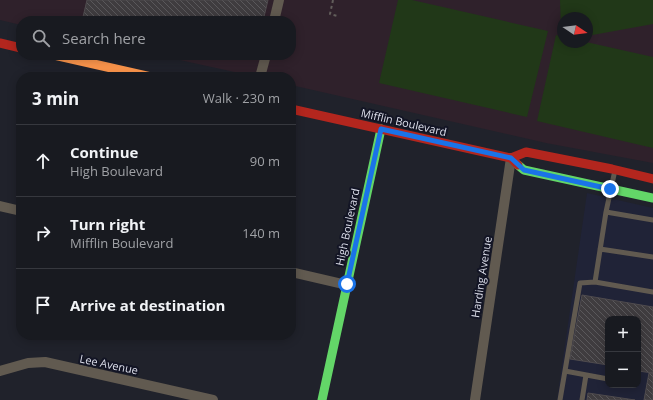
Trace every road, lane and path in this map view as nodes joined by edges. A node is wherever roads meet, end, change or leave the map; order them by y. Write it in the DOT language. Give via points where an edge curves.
graph roads {
  1 [pos="279,0"];
  2 [pos="333,0"];
  3 [pos="275,16"];
  4 [pos="337,16"];
  5 [pos="0,43"];
  6 [pos="16,47"];
  7 [pos="76,60"];
  8 [pos="265,60"];
  9 [pos="129,72"];
  10 [pos="261,72"];
  11 [pos="296,109"];
  12 [pos="381,129"];
  13 [pos="511,158"];
  14 [pos="615,170"];
  15 [pos="653,179"];
  16 [pos="610,189"];
  17 [pos="653,198"];
  18 [pos="0,206"];
  19 [pos="16,209"];
  20 [pos="606,212"];
  21 [pos="653,220"];
  22 [pos="600,249"];
  23 [pos="653,257"];
  24 [pos="296,273"];
  25 [pos="595,282"];
  26 [pos="347,284"];
  27 [pos="653,292"];
  28 [pos="0,371"];
  29 [pos="565,371"];
  30 [pos="586,375"];
  31 [pos="605,378"];
  32 [pos="213,400"];
  33 [pos="322,400"];
  34 [pos="475,400"];
  35 [pos="560,400"];
  36 [pos="582,400"];
  1 -- 3 [label="street"];
  2 -- 4 [label="path" via="330,14"];
  5 -- 6 [label="street"];
  7 -- 9 [label="street"];
  8 -- 10 [label="street"];
  11 -- 12 [label="street, Mifflin Boulevard"];
  12 -- 13 [label="street, Mifflin Boulevard"];
  12 -- 26 [label="street, High Boulevard"];
  13 -- 14 [label="street, Mifflin Boulevard" via="526,152"];
  13 -- 16 [label="street, Mifflin Boulevard" via="524,170"];
  13 -- 34 [label="street, Harding Avenue"];
  14 -- 15 [label="street, Mifflin Boulevard"];
  14 -- 16 [label="lane"];
  16 -- 17 [label="street, Mifflin Boulevard"];
  16 -- 20 [label="lane"];
  18 -- 19 [label="street"];
  20 -- 21 [label="lane"];
  20 -- 22 [label="lane"];
  22 -- 23 [label="lane"];
  22 -- 25 [label="lane"];
  24 -- 26 [label="street"];
  25 -- 27 [label="lane"];
  25 -- 29 [label="lane" via="580,283"];
  26 -- 33 [label="street, High Boulevard"];
  28 -- 32 [label="street, Lee Avenue" via="28,363 45,362"];
  29 -- 30 [label="lane"];
  29 -- 35 [label="lane"];
  30 -- 31 [label="lane"];
  30 -- 36 [label="lane"];
}
